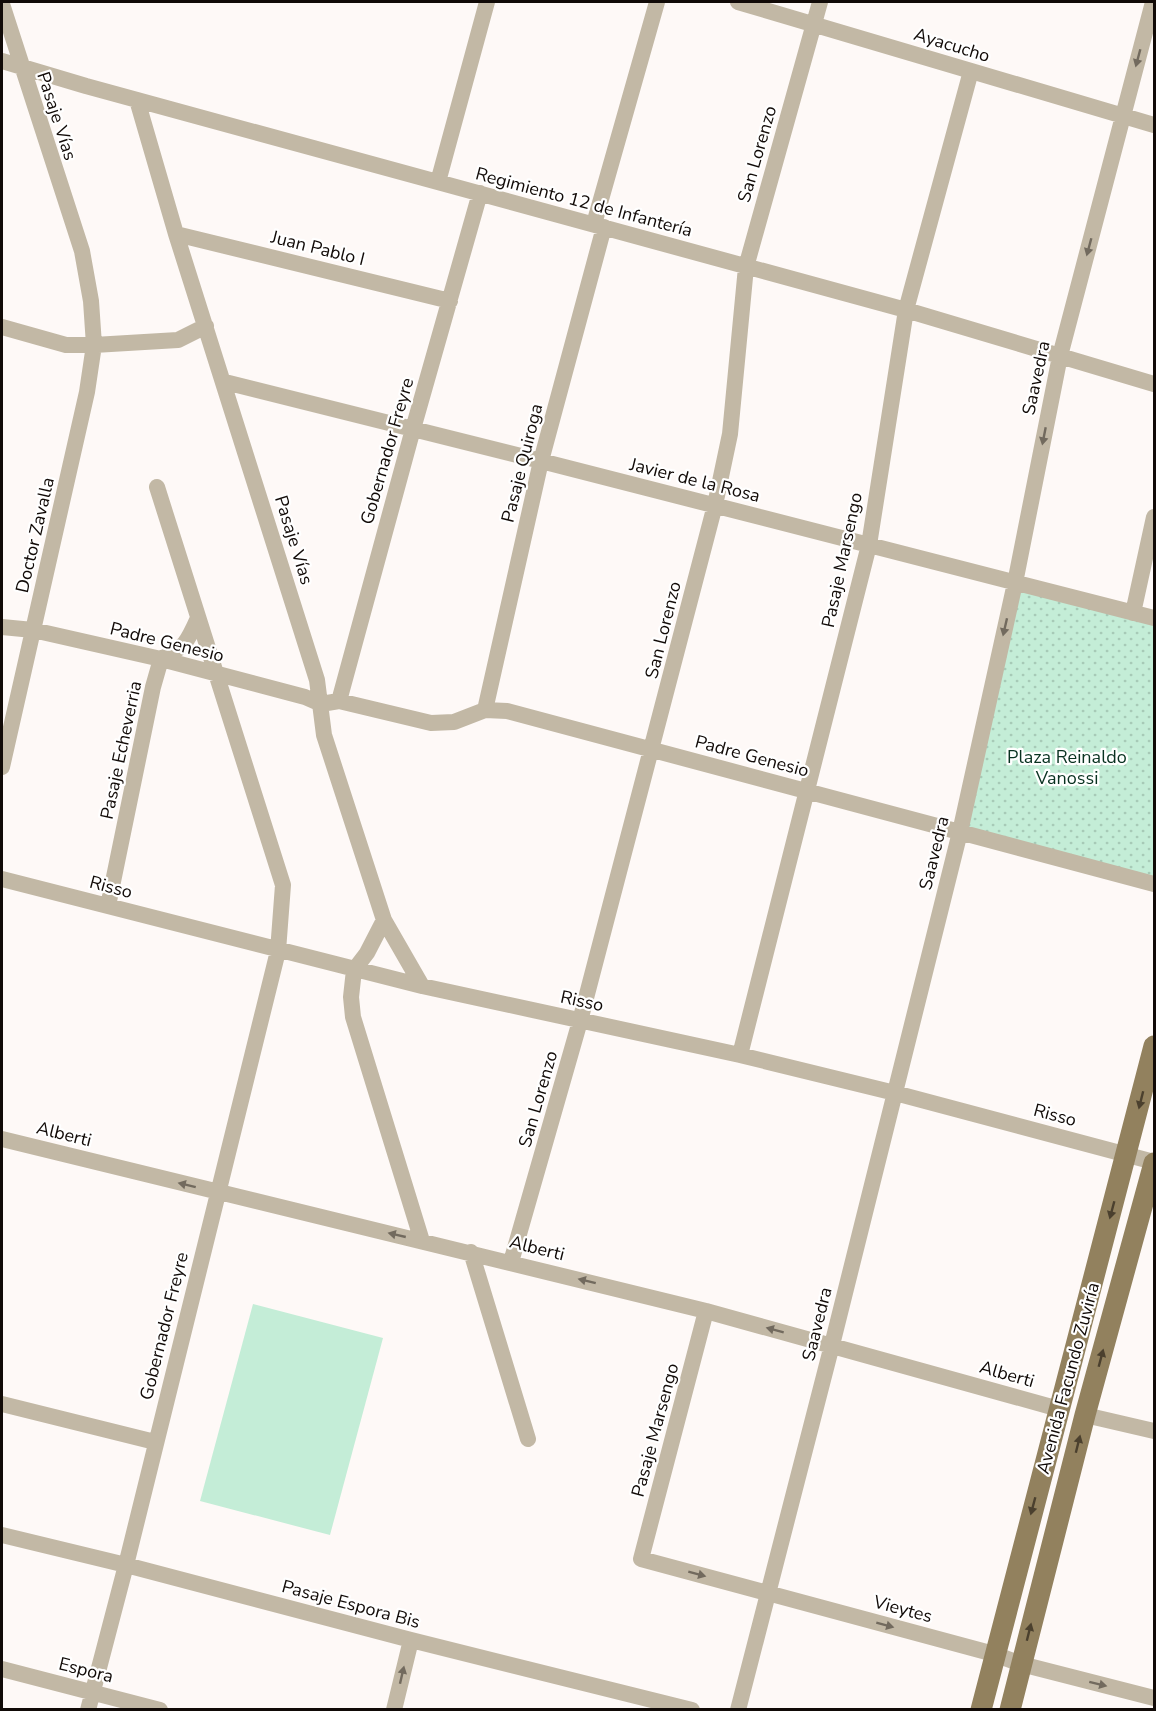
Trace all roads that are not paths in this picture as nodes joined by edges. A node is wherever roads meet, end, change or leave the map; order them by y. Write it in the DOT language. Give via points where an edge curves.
graph roads {
  1 [pos="487,2"];
  2 [pos="657,2"];
  3 [pos="738,2"];
  4 [pos="820,2"];
  5 [pos="1153,2"];
  6 [pos="2,4"];
  7 [pos="814,23"];
  8 [pos="2,61"];
  9 [pos="20,66"];
  10 [pos="970,71"];
  11 [pos="137,100"];
  12 [pos="1123,117"];
  13 [pos="1155,125"];
  14 [pos="438,182"];
  15 [pos="480,194"];
  16 [pos="599,226"];
  17 [pos="176,234"];
  18 [pos="746,267"];
  19 [pos="450,301"];
  20 [pos="906,310"];
  21 [pos="206,326"];
  22 [pos="2,327"];
  23 [pos="94,345"];
  24 [pos="1060,356"];
  25 [pos="225,382"];
  26 [pos="1155,384"];
  27 [pos="413,429"];
  28 [pos="541,461"];
  29 [pos="157,487"];
  30 [pos="715,506"];
  31 [pos="1155,517"];
  32 [pos="869,545"];
  33 [pos="1015,583"];
  34 [pos="1133,613"];
  35 [pos="198,618"];
  36 [pos="1155,618"];
  37 [pos="2,627"];
  38 [pos="33,630"];
  39 [pos="161,659"];
  40 [pos="216,674"];
  41 [pos="339,701"];
  42 [pos="321,704"];
  43 [pos="485,710"];
  44 [pos="652,750"];
  45 [pos="2,767"];
  46 [pos="807,790"];
  47 [pos="960,832"];
  48 [pos="2,879"];
  49 [pos="1155,884"];
  50 [pos="108,906"];
  51 [pos="384,920"];
  52 [pos="278,951"];
  53 [pos="354,970"];
  54 [pos="422,986"];
  55 [pos="580,1021"];
  56 [pos="1155,1046"];
  57 [pos="740,1055"];
  58 [pos="895,1093"];
  59 [pos="2,1139"];
  60 [pos="1127,1154"];
  61 [pos="1155,1162"];
  62 [pos="218,1193"];
  63 [pos="422,1241"];
  64 [pos="471,1252"];
  65 [pos="511,1262"];
  66 [pos="706,1311"];
  67 [pos="832,1345"];
  68 [pos="2,1404"];
  69 [pos="1059,1409"];
  70 [pos="1085,1415"];
  71 [pos="1155,1431"];
  72 [pos="528,1439"];
  73 [pos="155,1442"];
  74 [pos="2,1535"];
  75 [pos="641,1559"];
  76 [pos="126,1565"];
  77 [pos="767,1593"];
  78 [pos="411,1640"];
  79 [pos="994,1654"];
  80 [pos="1021,1665"];
  81 [pos="2,1669"];
  82 [pos="93,1692"];
  83 [pos="1155,1698"];
  84 [pos="88,1710"];
  85 [pos="160,1710"];
  86 [pos="394,1710"];
  87 [pos="692,1710"];
  88 [pos="738,1710"];
  89 [pos="981,1710"];
  90 [pos="1010,1710"];
  1 -- 14 [label="street"];
  2 -- 16 [label="street, Pasaje Quiroga"];
  3 -- 7 [label="street, Ayacucho"];
  4 -- 7 [label="street, San Lorenzo"];
  5 -- 12 [label="street, Saavedra, one-way"];
  6 -- 9 [label="street, Pasaje Vías"];
  7 -- 10 [label="street, Ayacucho"];
  7 -- 18 [label="street, San Lorenzo"];
  8 -- 9 [label="street, Regimiento 12 de Infantería"];
  9 -- 11 [label="street, Regimiento 12 de Infantería"];
  9 -- 23 [label="street, Pasaje Vías" via="82,251"];
  10 -- 12 [label="street, Ayacucho"];
  10 -- 20 [label="street, Pasaje Marsengo"];
  11 -- 14 [label="street, Regimiento 12 de Infantería"];
  11 -- 17 [label="street, Pasaje Vías"];
  12 -- 13 [label="street, Ayacucho"];
  12 -- 24 [label="street, Saavedra, one-way"];
  14 -- 15 [label="street, Regimiento 12 de Infantería"];
  15 -- 16 [label="street, Regimiento 12 de Infantería"];
  15 -- 19 [label="street, Gobernador Freyre"];
  16 -- 18 [label="street, Regimiento 12 de Infantería"];
  16 -- 28 [label="street, Pasaje Quiroga"];
  17 -- 19 [label="street, Juan Pablo I"];
  17 -- 21 [label="street, Pasaje Vías"];
  18 -- 20 [label="street, Regimiento 12 de Infantería"];
  18 -- 30 [label="street, San Lorenzo" via="730,434"];
  19 -- 27 [label="street, Gobernador Freyre"];
  20 -- 24 [label="street, Regimiento 12 de Infantería"];
  20 -- 32 [label="street, Pasaje Marsengo"];
  21 -- 23 [label="street" via="178,340"];
  21 -- 25 [label="street, Pasaje Vías"];
  22 -- 23 [label="street" via="66,345"];
  23 -- 38 [label="street, Doctor Zavalla"];
  24 -- 26 [label="street, Regimiento 12 de Infantería"];
  24 -- 33 [label="street, Saavedra, one-way"];
  25 -- 27 [label="street, Javier de la Rosa"];
  25 -- 42 [label="street, Pasaje Vías" via="317,680"];
  27 -- 28 [label="street, Javier de la Rosa"];
  27 -- 41 [label="street, Gobernador Freyre"];
  28 -- 30 [label="street, Javier de la Rosa"];
  28 -- 43 [label="street, Pasaje Quiroga"];
  29 -- 35 [label="street"];
  30 -- 32 [label="street, Javier de la Rosa"];
  30 -- 44 [label="street, San Lorenzo"];
  31 -- 34 [label="street"];
  32 -- 33 [label="street, Javier de la Rosa"];
  32 -- 46 [label="street, Pasaje Marsengo"];
  33 -- 34 [label="street, Javier de la Rosa"];
  33 -- 47 [label="street, Saavedra, one-way"];
  34 -- 36 [label="street, Javier de la Rosa"];
  35 -- 39 [label="street" via="181,649"];
  35 -- 40 [label="street"];
  37 -- 38 [label="street, Padre Genesio"];
  38 -- 39 [label="street, Padre Genesio"];
  38 -- 45 [label="street, Doctor Zavalla"];
  39 -- 40 [label="street, Padre Genesio"];
  39 -- 50 [label="street, Pasaje Echeverria"];
  40 -- 42 [label="street, Padre Genesio"];
  40 -- 52 [label="street" via="283,885"];
  41 -- 42 [label="street"];
  41 -- 43 [label="street, Padre Genesio" via="431,723 454,722"];
  42 -- 51 [label="street, Pasaje Vías" via="324,735"];
  43 -- 44 [label="street, Padre Genesio" via="507,711"];
  44 -- 46 [label="street, Padre Genesio"];
  44 -- 55 [label="street, San Lorenzo"];
  46 -- 47 [label="street, Padre Genesio"];
  46 -- 57 [label="street, Pasaje Marsengo"];
  47 -- 49 [label="street, Padre Genesio"];
  47 -- 58 [label="street, Saavedra"];
  48 -- 50 [label="street, Risso"];
  50 -- 52 [label="street, Risso"];
  51 -- 53 [label="street"];
  51 -- 54 [label="street, Pasaje Vías"];
  52 -- 53 [label="street, Risso"];
  52 -- 62 [label="street, Gobernador Freyre"];
  53 -- 54 [label="street, Risso"];
  53 -- 63 [label="street" via="353,1017"];
  54 -- 55 [label="street, Risso"];
  55 -- 57 [label="street, Risso"];
  55 -- 65 [label="street, San Lorenzo"];
  56 -- 60 [label="main road, Avenida Facundo Zuviría, one-way"];
  57 -- 58 [label="street, Risso"];
  58 -- 60 [label="street, Risso"];
  58 -- 67 [label="street, Saavedra"];
  62 -- 59 [label="street, Alberti, one-way"];
  60 -- 61 [label="street, Risso"];
  60 -- 69 [label="main road, Avenida Facundo Zuviría, one-way"];
  70 -- 61 [label="main road, Avenida Facundo Zuviría, one-way"];
  63 -- 62 [label="street, Alberti, one-way"];
  62 -- 73 [label="street, Gobernador Freyre"];
  63 -- 64 [label="street, Alberti"];
  64 -- 65 [label="street, Alberti"];
  64 -- 72 [label="street"];
  66 -- 65 [label="street, Alberti, one-way"];
  67 -- 66 [label="street, Alberti, one-way"];
  66 -- 75 [label="street, Pasaje Marsengo"];
  67 -- 69 [label="street, Alberti"];
  67 -- 77 [label="street, Saavedra"];
  68 -- 73 [label="street"];
  69 -- 79 [label="main road, Avenida Facundo Zuviría, one-way"];
  70 -- 71 [label="street"];
  80 -- 70 [label="main road, Avenida Facundo Zuviría, one-way"];
  73 -- 76 [label="street, Gobernador Freyre"];
  74 -- 76 [label="street, Pasaje Espora Bis"];
  75 -- 77 [label="street, Vieytes, one-way"];
  76 -- 78 [label="street, Pasaje Espora Bis"];
  76 -- 82 [label="street, Gobernador Freyre"];
  77 -- 79 [label="street, Vieytes, one-way"];
  77 -- 88 [label="street, Saavedra"];
  86 -- 78 [label="street, one-way"];
  78 -- 87 [label="street, Pasaje Espora Bis"];
  79 -- 80 [label="street, Vieytes"];
  79 -- 89 [label="main road, Avenida Facundo Zuviría"];
  80 -- 83 [label="street, Vieytes, one-way"];
  80 -- 90 [label="main road, Avenida Facundo Zuviría"];
  81 -- 82 [label="street, Espora"];
  82 -- 84 [label="street, Gobernador Freyre"];
  82 -- 85 [label="street, Espora"];
}
